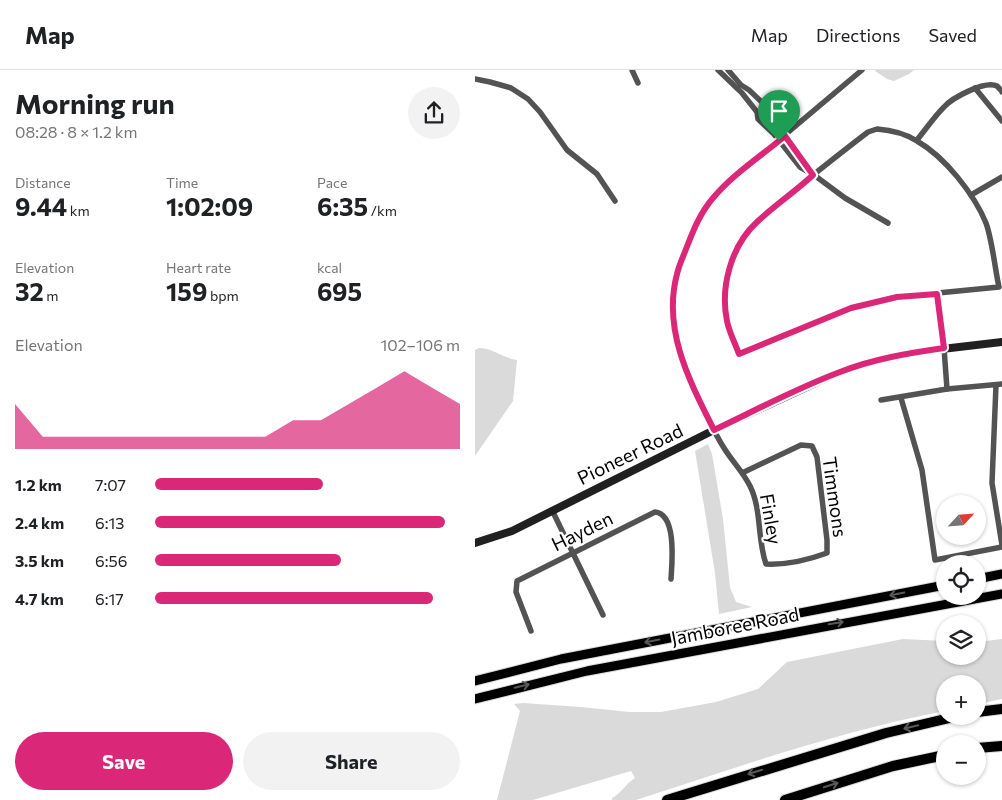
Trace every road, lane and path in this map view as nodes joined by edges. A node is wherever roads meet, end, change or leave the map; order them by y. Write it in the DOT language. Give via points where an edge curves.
graph roads {
  1 [pos="633,70"];
  2 [pos="718,70"];
  3 [pos="728,70"];
  4 [pos="862,70"];
  5 [pos="475,79"];
  6 [pos="638,83"];
  7 [pos="975,88"];
  8 [pos="1002,92"];
  9 [pos="1002,121"];
  10 [pos="785,136"];
  11 [pos="917,140"];
  12 [pos="779,141"];
  13 [pos="813,175"];
  14 [pos="1002,177"];
  15 [pos="971,195"];
  16 [pos="615,201"];
  17 [pos="888,223"];
  18 [pos="937,294"];
  19 [pos="1002,342"];
  20 [pos="944,348"];
  21 [pos="999,384"];
  22 [pos="947,389"];
  23 [pos="901,398"];
  24 [pos="881,400"];
  25 [pos="714,430"];
  26 [pos="743,473"];
  27 [pos="552,510"];
  28 [pos="475,543"];
  29 [pos="1002,546"];
  30 [pos="572,553"];
  31 [pos="766,564"];
  32 [pos="1002,574"];
  33 [pos="986,577"];
  34 [pos="671,579"];
  35 [pos="936,587"];
  36 [pos="1002,594"];
  37 [pos="603,615"];
  38 [pos="531,631"];
  39 [pos="475,681"];
  40 [pos="475,699"];
  41 [pos="1002,709"];
  42 [pos="986,711"];
  43 [pos="936,721"];
  44 [pos="1002,746"];
  45 [pos="986,747"];
  46 [pos="936,757"];
  47 [pos="667,800"];
  48 [pos="785,800"];
  1 -- 6 [label="street"];
  2 -- 12 [label="street" via="742,93 758,118"];
  3 -- 10 [label="street" via="770,110 773,121"];
  4 -- 10 [label="street, Finley"];
  5 -- 16 [label="street" via="511,88 528,99 567,150 597,174"];
  7 -- 8 [label="street" via="991,85"];
  7 -- 9 [label="street"];
  7 -- 11 [label="street" via="944,106"];
  10 -- 12 [label="street, Finley"];
  10 -- 13 [label="street"];
  11 -- 13 [label="street" via="886,130 868,132"];
  11 -- 15 [label="street" via="939,158"];
  12 -- 13 [label="street" via="801,168"];
  12 -- 25 [label="street, Finley" via="712,199 699,218 677,274 673,317 678,347 690,381"];
  13 -- 17 [label="street"];
  13 -- 18 [label="street" via="755,223 743,238 731,263 724,296 727,322 739,354 851,308 897,297"];
  14 -- 15 [label="street"];
  15 -- 18 [label="street" via="986,224 999,288"];
  18 -- 20 [label="street"];
  19 -- 20 [label="street, Pioneer Road"];
  20 -- 22 [label="street"];
  20 -- 25 [label="street, Pioneer Road" via="873,361 839,372"];
  21 -- 22 [label="street"];
  21 -- 29 [label="street" via="992,483"];
  22 -- 23 [label="street"];
  23 -- 24 [label="street"];
  23 -- 29 [label="street" via="922,470 935,560"];
  25 -- 26 [label="street, Finley"];
  25 -- 27 [label="street, Pioneer Road"];
  26 -- 31 [label="street, Finley" via="755,498"];
  26 -- 31 [label="street, Timmons" via="801,445 812,446 817,457 827,553 778,565"];
  27 -- 28 [label="street, Pioneer Road" via="512,531"];
  27 -- 30 [label="street"];
  30 -- 34 [label="street, Hayden" via="657,512 669,524"];
  30 -- 37 [label="street"];
  30 -- 38 [label="street, Hayden" via="522,577 515,584"];
  32 -- 33 [label="main road"];
  35 -- 39 [label="main road, Jamboree Road, one-way" via="561,659"];
  40 -- 36 [label="main road, Jamboree Road, one-way" via="587,671"];
  41 -- 42 [label="highway"];
  43 -- 47 [label="highway, one-way" via="886,733"];
  44 -- 45 [label="highway"];
  48 -- 46 [label="highway, one-way" via="893,766"];
}
